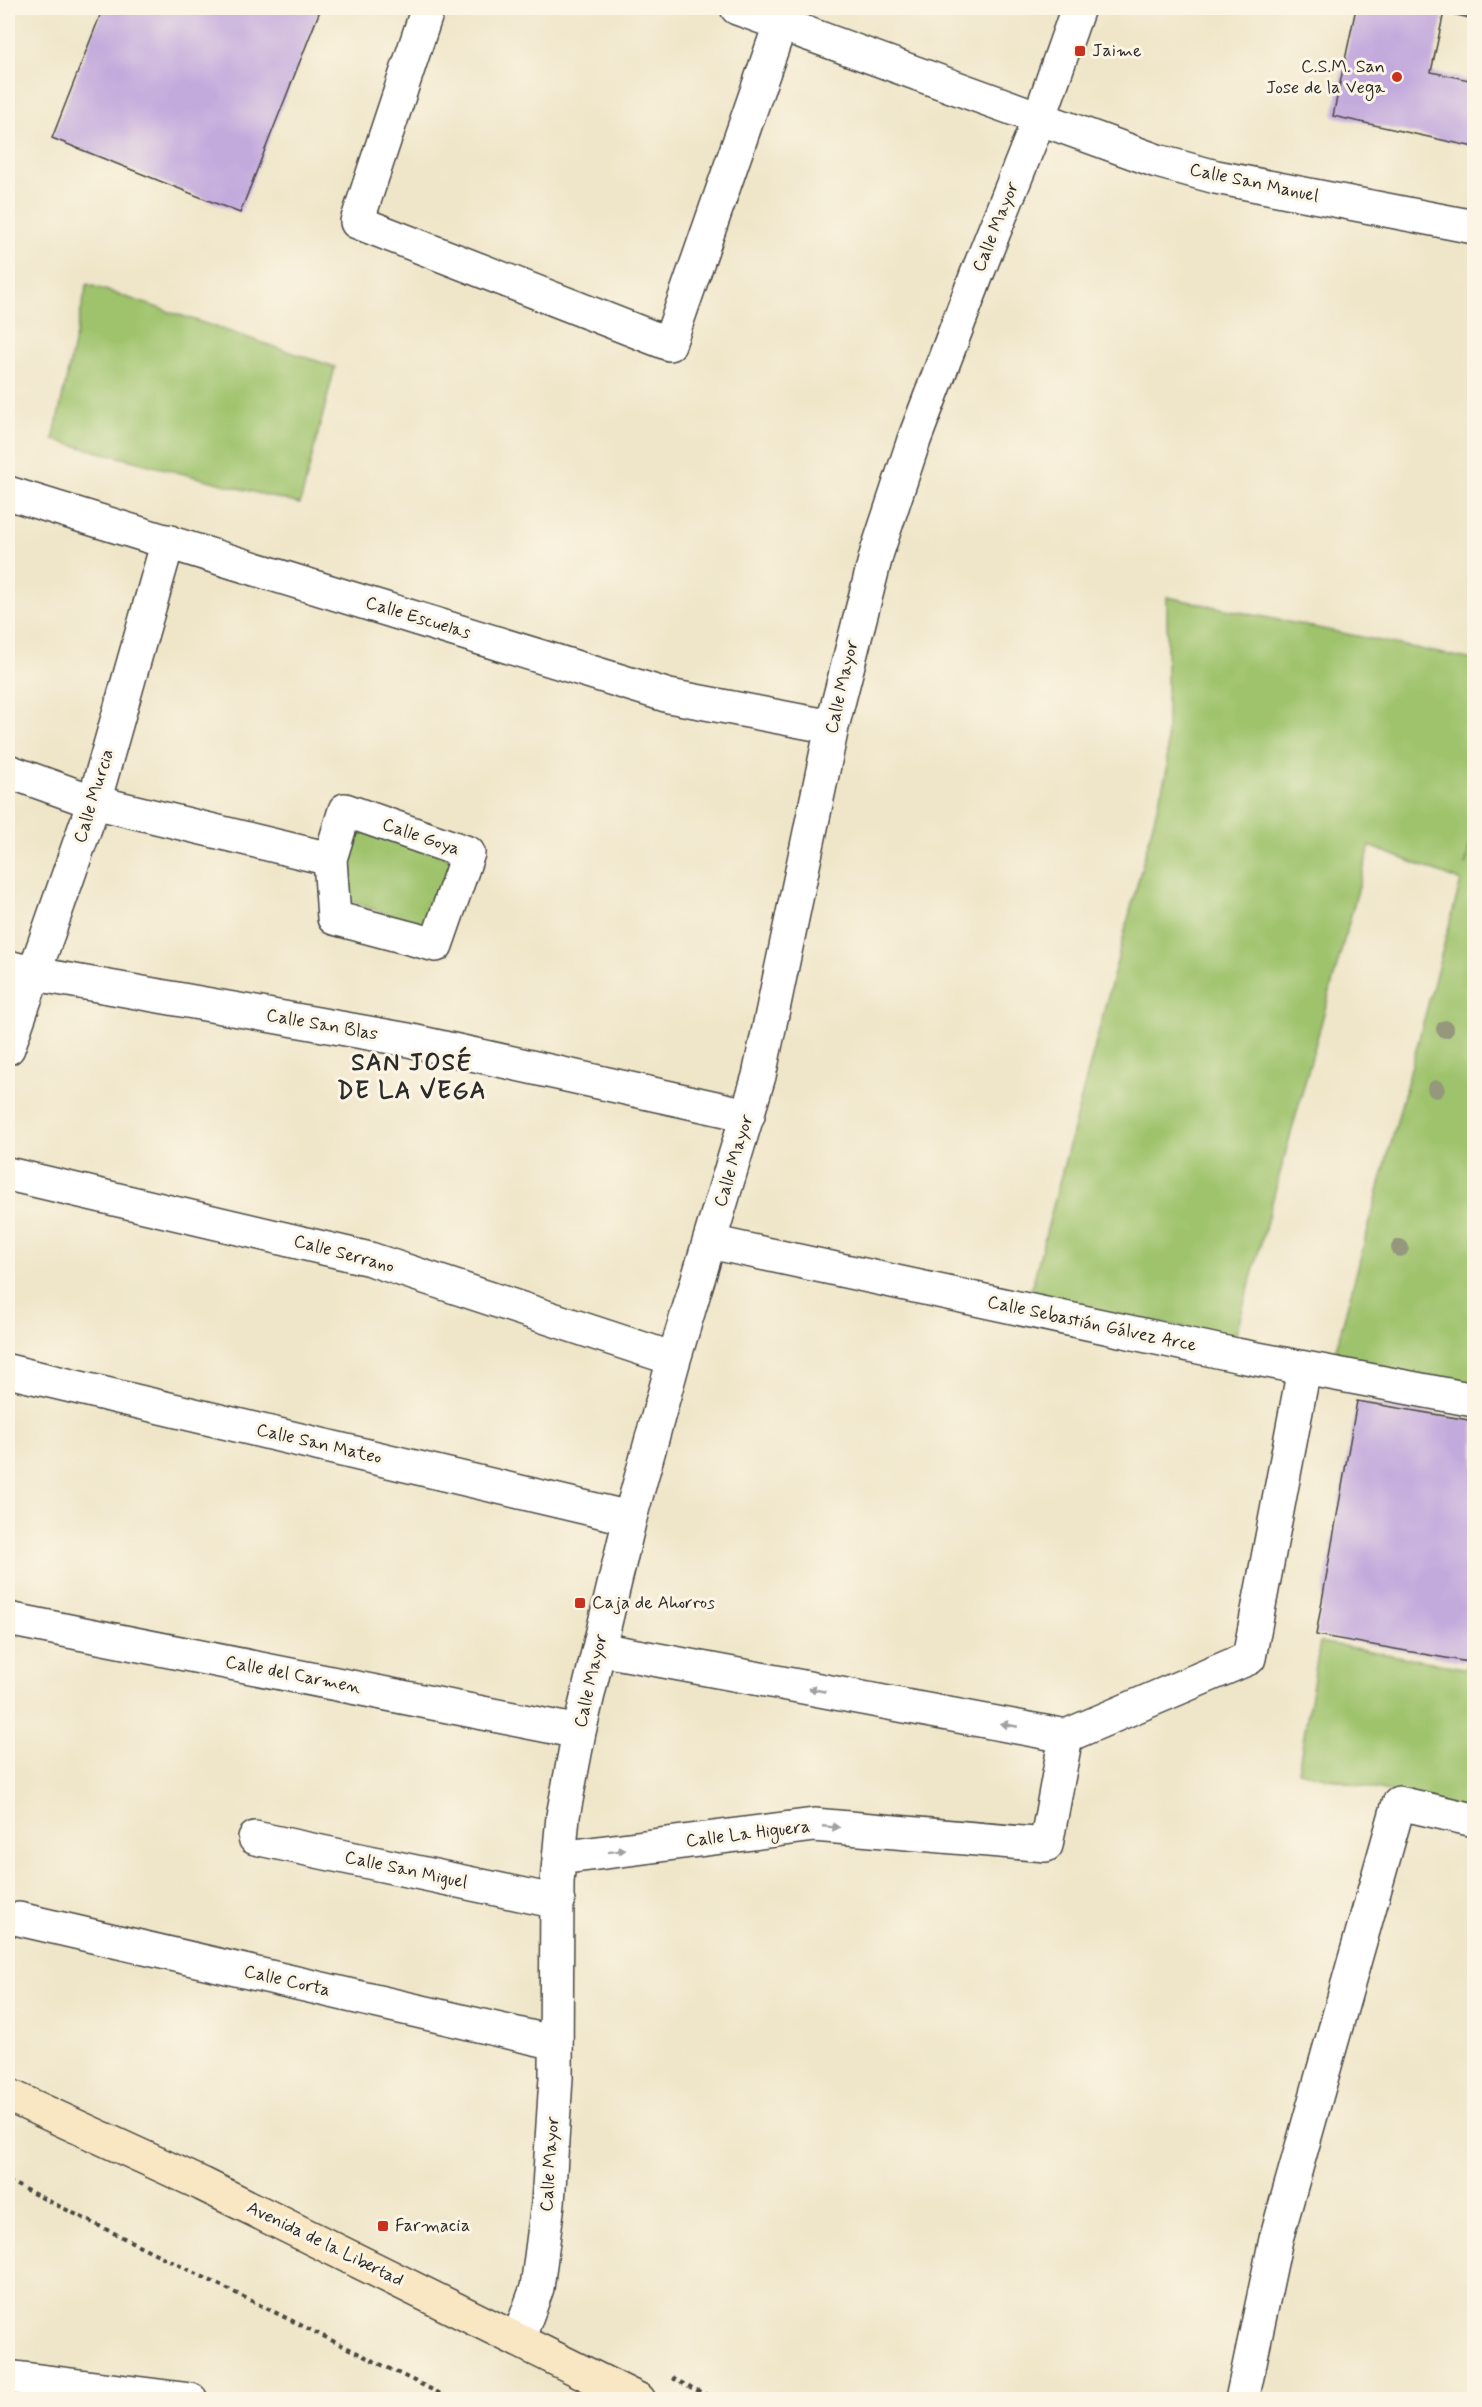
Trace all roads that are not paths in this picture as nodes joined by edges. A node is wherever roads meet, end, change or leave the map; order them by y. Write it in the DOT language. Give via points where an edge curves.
graph roads {
  1 [pos="428,8"];
  2 [pos="737,8"];
  3 [pos="1078,8"];
  4 [pos="780,25"];
  5 [pos="1039,119"];
  6 [pos="1474,228"];
  7 [pos="8,492"];
  8 [pos="168,541"];
  9 [pos="832,727"];
  10 [pos="8,771"];
  11 [pos="94,802"];
  12 [pos="330,859"];
  13 [pos="21,971"];
  14 [pos="8,1048"];
  15 [pos="748,1115"];
  16 [pos="8,1174"];
  17 [pos="710,1242"];
  18 [pos="674,1359"];
  19 [pos="1304,1369"];
  20 [pos="8,1371"];
  21 [pos="1474,1400"];
  22 [pos="630,1518"];
  23 [pos="8,1619"];
  24 [pos="599,1649"];
  25 [pos="579,1732"];
  26 [pos="1066,1736"];
  27 [pos="1474,1820"];
  28 [pos="255,1838"];
  29 [pos="559,1858"];
  30 [pos="558,1902"];
  31 [pos="18,1919"];
  32 [pos="556,2043"];
  33 [pos="8,2095"];
  34 [pos="518,2340"];
  35 [pos="8,2377"];
  36 [pos="191,2400"];
  37 [pos="639,2400"];
  38 [pos="1242,2400"];
  1 -- 4 [label="street" via="357,222 669,344"];
  2 -- 4 [label="street, Calle San Manuel"];
  3 -- 5 [label="street, Calle Mayor"];
  4 -- 5 [label="street, Calle San Manuel"];
  5 -- 6 [label="street, Calle San Manuel" via="1157,161 1216,177"];
  5 -- 9 [label="street, Calle Mayor" via="891,507"];
  7 -- 8 [label="street, Calle Escuelas"];
  8 -- 9 [label="street, Calle Escuelas" via="669,696"];
  8 -- 11 [label="street, Calle Murcia"];
  9 -- 15 [label="street, Calle Mayor" via="770,1028"];
  10 -- 11 [label="street"];
  11 -- 12 [label="street"];
  11 -- 13 [label="street, Calle Murcia"];
  12 -- 12 [label="street, Calle Goya" via="334,918 436,945 468,852 345,810"];
  13 -- 14 [label="street, Calle Murcia"];
  13 -- 15 [label="street, Calle San Blas" via="408,1040"];
  15 -- 17 [label="street, Calle Mayor"];
  16 -- 18 [label="street, Calle Serrano" via="370,1259"];
  17 -- 18 [label="street, Calle Mayor"];
  17 -- 19 [label="street, Calle Sebastián Gálvez Arce"];
  18 -- 22 [label="street, Calle Mayor"];
  19 -- 21 [label="street, Calle Sebastián Gálvez Arce"];
  19 -- 26 [label="street" via="1250,1658"];
  20 -- 22 [label="street, Calle San Mateo"];
  22 -- 24 [label="street, Calle Mayor"];
  23 -- 25 [label="street, Calle del Carmen"];
  24 -- 25 [label="street, Calle Mayor"];
  26 -- 24 [label="street, one-way"];
  25 -- 29 [label="street, Calle Mayor"];
  29 -- 26 [label="street, Calle La Higuera, one-way" via="814,1825 1046,1845"];
  27 -- 38 [label="street" via="1399,1803 1276,2239"];
  28 -- 30 [label="street, Calle San Miguel"];
  29 -- 30 [label="street, Calle Mayor"];
  30 -- 32 [label="street, Calle Mayor"];
  31 -- 32 [label="street, Calle Corta"];
  32 -- 34 [label="street, Calle Mayor" via="542,2264"];
  33 -- 34 [label="main road, Avenida de la Libertad" via="202,2184"];
  34 -- 37 [label="main road, Avenida de la Libertad"];
  35 -- 36 [label="street"];
}
